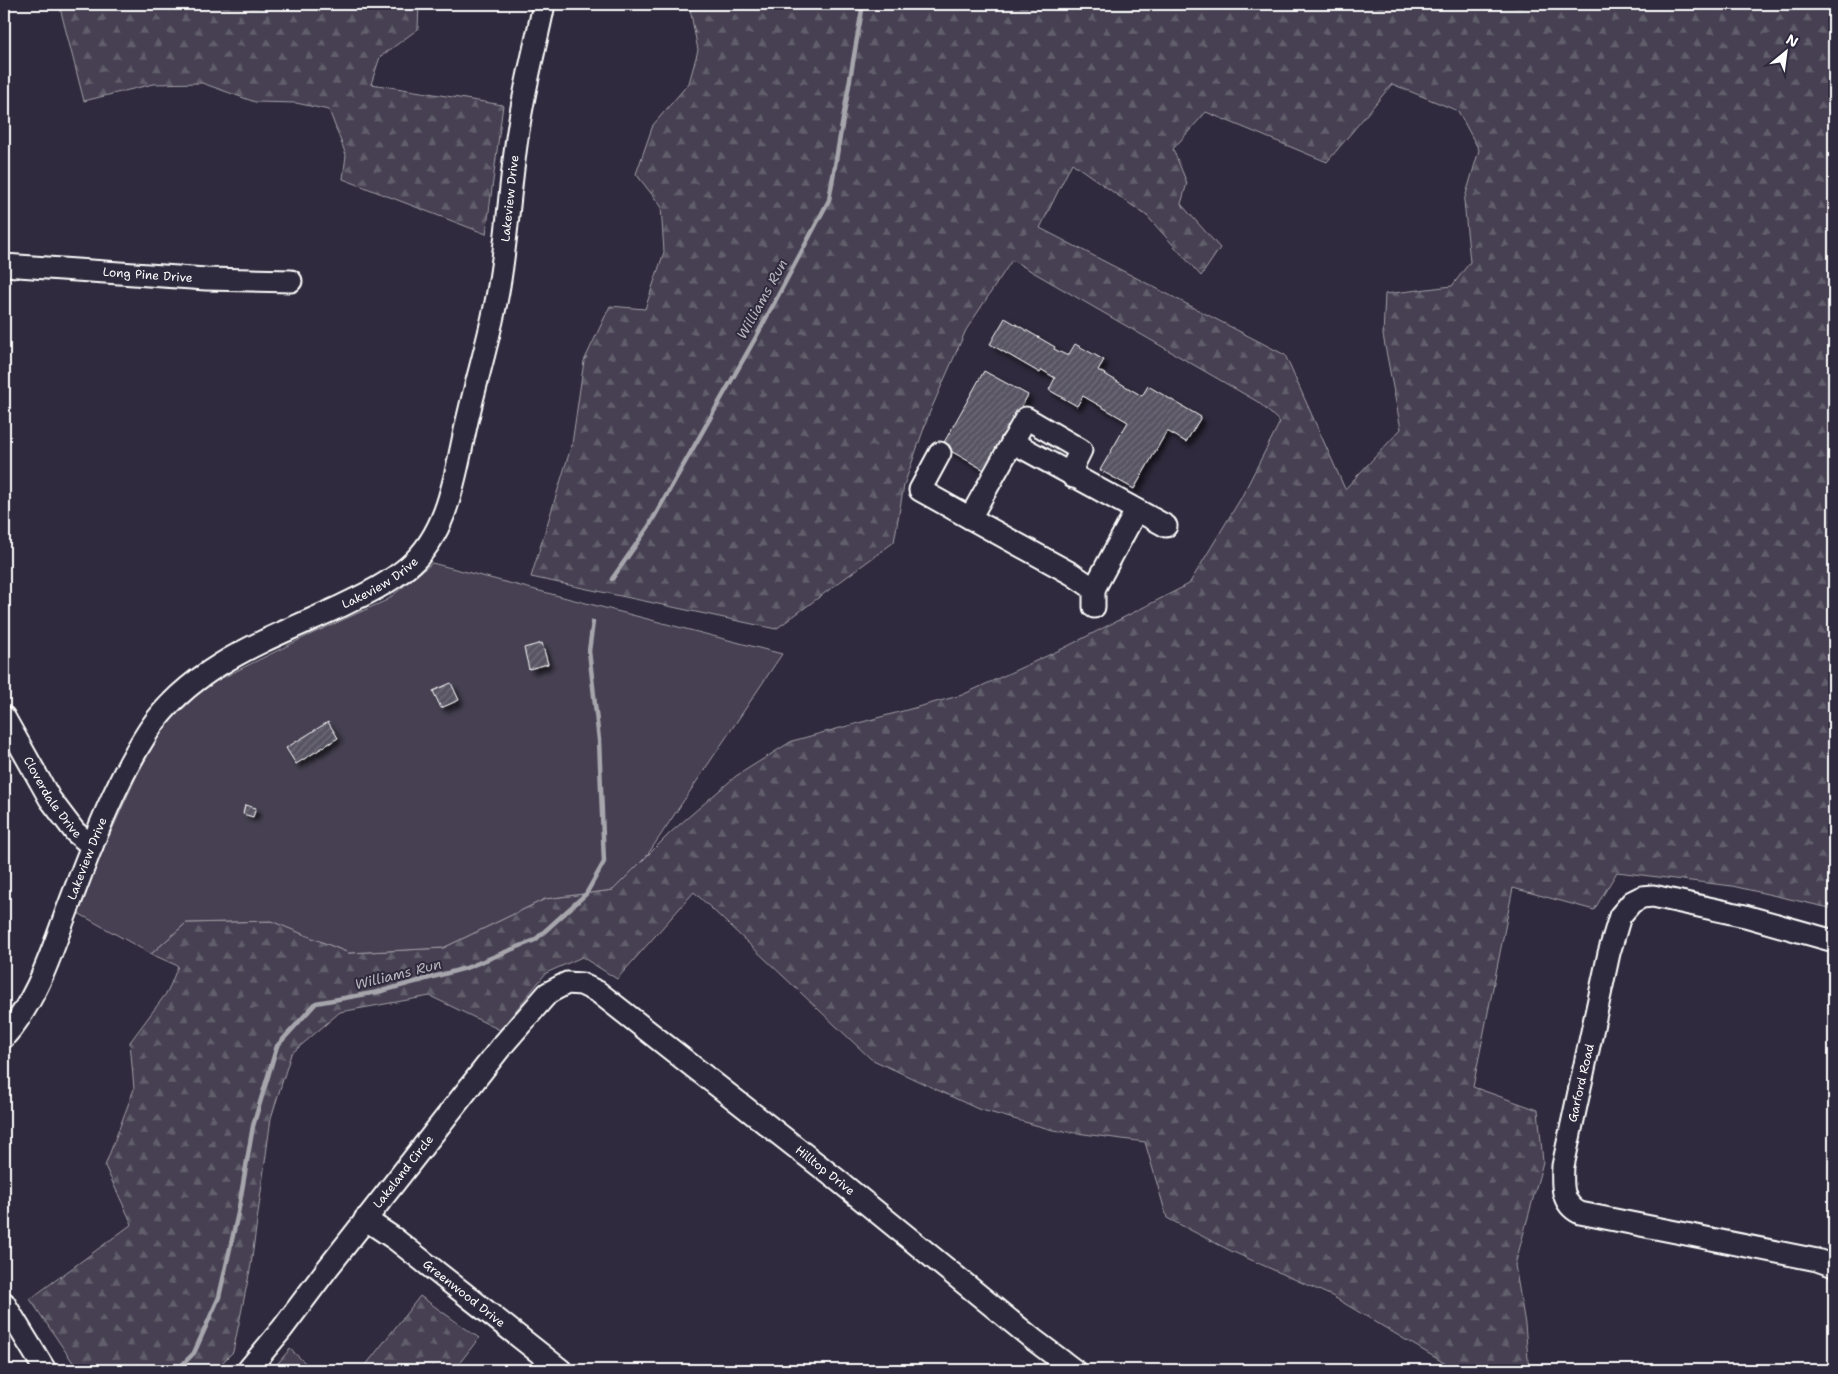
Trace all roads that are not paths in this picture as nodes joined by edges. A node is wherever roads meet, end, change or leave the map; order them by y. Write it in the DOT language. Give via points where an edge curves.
graph roads {
  1 [pos="544,4"];
  2 [pos="4,265"];
  3 [pos="291,281"];
  4 [pos="1012,442"];
  5 [pos="940,453"];
  6 [pos="1073,477"];
  7 [pos="1136,511"];
  8 [pos="970,518"];
  9 [pos="1166,526"];
  10 [pos="4,717"];
  11 [pos="92,846"];
  12 [pos="1834,941"];
  13 [pos="569,983"];
  14 [pos="4,1038"];
  15 [pos="365,1219"];
  16 [pos="1834,1266"];
  17 [pos="4,1303"];
  18 [pos="45,1370"];
  19 [pos="248,1370"];
  20 [pos="561,1370"];
  21 [pos="1074,1370"];
  1 -- 11 [label="street, Lakeview Drive" via="519,120 493,316 440,525 423,552 391,580 236,655 212,669 171,702 130,763"];
  2 -- 3 [label="street, Long Pine Drive"];
  4 -- 6 [label="street"];
  4 -- 6 [label="street" via="1026,418 1081,450 1074,464"];
  4 -- 8 [label="street"];
  5 -- 8 [label="street" via="920,490"];
  6 -- 7 [label="street"];
  7 -- 8 [label="street" via="1094,598 1072,574"];
  7 -- 9 [label="street"];
  10 -- 11 [label="street, Cloverdale Drive" via="50,799 75,832"];
  11 -- 14 [label="street, Lakeview Drive" via="40,982 25,1010"];
  12 -- 16 [label="street, Garford Road" via="1745,916 1653,896 1632,902 1620,916 1609,953 1562,1166 1562,1179 1568,1204 1580,1213 1818,1260"];
  13 -- 15 [label="street, Lakeland Circle" via="548,993 501,1047"];
  13 -- 21 [label="street, Hilltop Drive" via="581,984 598,992"];
  15 -- 19 [label="street, Lakeland Circle"];
  15 -- 20 [label="street, Greenwood Drive"];
  17 -- 18 [label="street"];
}
